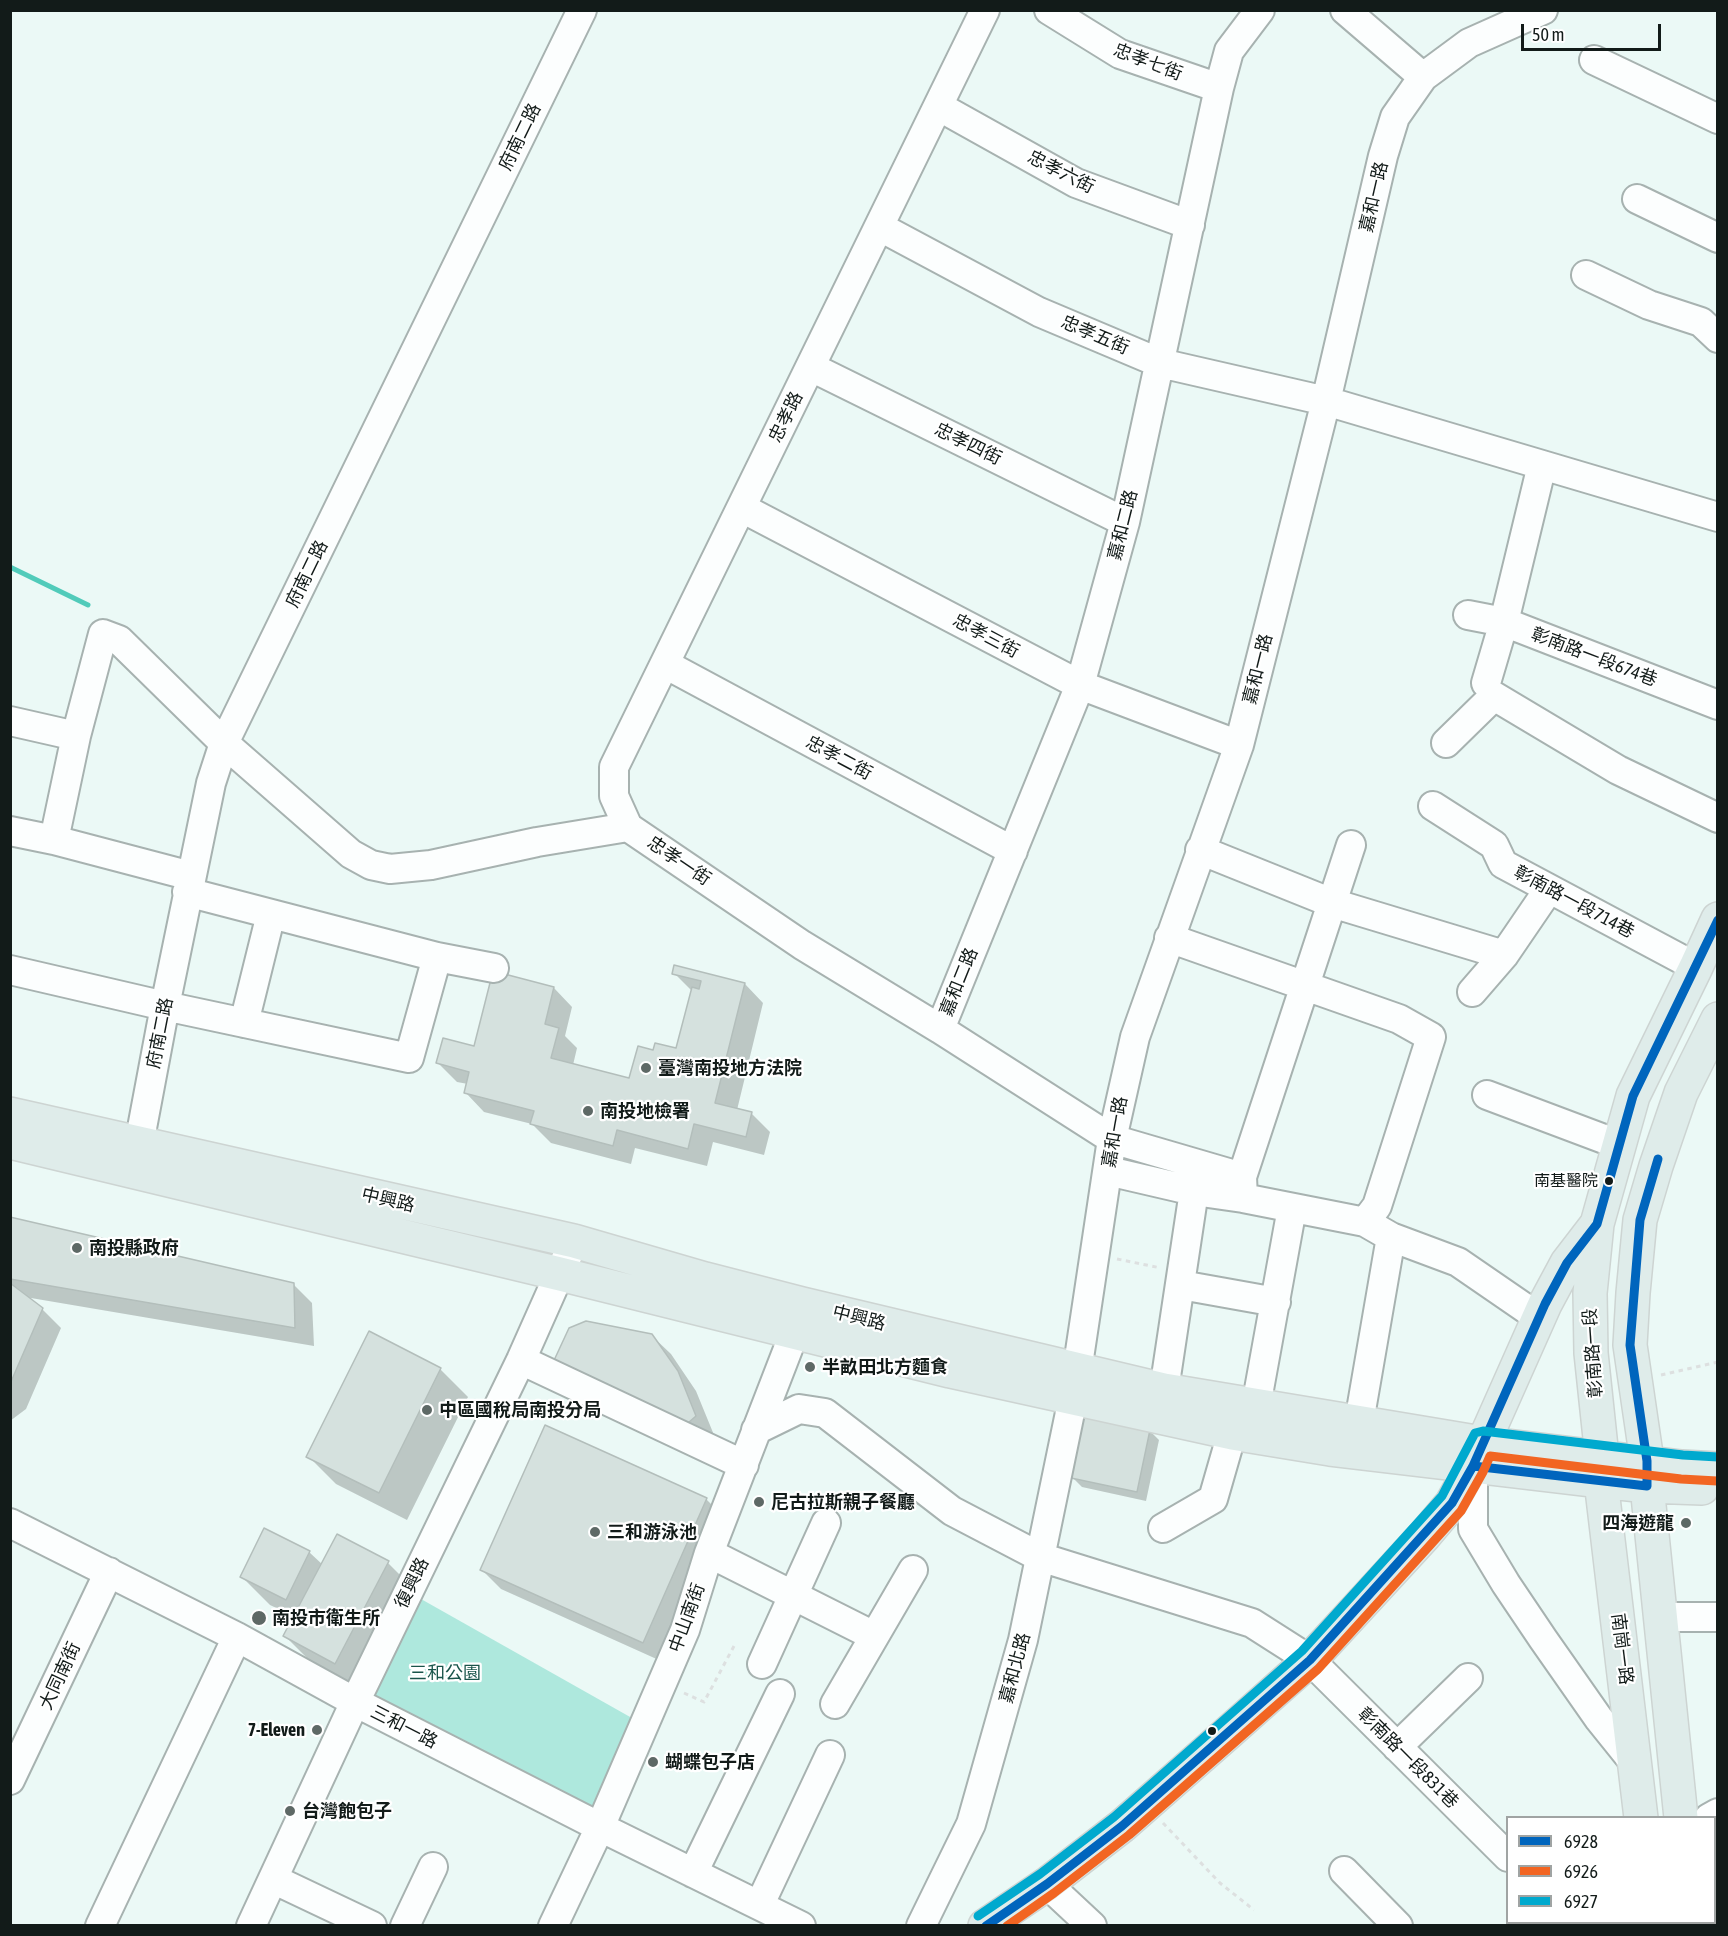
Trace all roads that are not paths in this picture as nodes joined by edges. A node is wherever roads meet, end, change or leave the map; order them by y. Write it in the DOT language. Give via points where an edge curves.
graph roads {
  1 [pos="582,10"];
  2 [pos="986,10"];
  3 [pos="1049,10"];
  4 [pos="1260,10"];
  5 [pos="1345,10"];
  6 [pos="1543,10"];
  7 [pos="1594,60"];
  8 [pos="1423,77"];
  9 [pos="1219,88"];
  10 [pos="938,106"];
  11 [pos="1718,119"];
  12 [pos="1637,199"];
  13 [pos="1190,225"];
  14 [pos="880,227"];
  15 [pos="1718,238"];
  16 [pos="1586,275"];
  17 [pos="1718,338"];
  18 [pos="1160,363"];
  19 [pos="811,367"];
  20 [pos="1326,401"];
  21 [pos="1542,465"];
  22 [pos="742,508"];
  23 [pos="1718,517"];
  24 [pos="1125,522"];
  25 [pos="1468,615"];
  26 [pos="1504,622"];
  27 [pos="665,664"];
  28 [pos="1486,683"];
  29 [pos="1080,685"];
  30 [pos="1718,705"];
  31 [pos="10,721"];
  32 [pos="76,736"];
  33 [pos="224,743"];
  34 [pos="1446,743"];
  35 [pos="1239,745"];
  36 [pos="1433,806"];
  37 [pos="1718,818"];
  38 [pos="628,827"];
  39 [pos="10,831"];
  40 [pos="54,840"];
  41 [pos="1351,845"];
  42 [pos="1200,850"];
  43 [pos="1013,851"];
  44 [pos="189,884"];
  45 [pos="1550,889"];
  46 [pos="1332,903"];
  47 [pos="271,914"];
  48 [pos="1718,919"];
  49 [pos="1168,938"];
  50 [pos="1504,955"];
  51 [pos="437,957"];
  52 [pos="1696,967"];
  53 [pos="494,968"];
  54 [pos="10,970"];
  55 [pos="1305,987"];
  56 [pos="1472,992"];
  57 [pos="165,1006"];
  58 [pos="1718,1018"];
  59 [pos="244,1023"];
  60 [pos="940,1029"];
  61 [pos="1487,1095"];
  62 [pos="10,1114"];
  63 [pos="1112,1139"];
  64 [pos="10,1142"];
  65 [pos="1620,1145"];
  66 [pos="134,1157"];
  67 [pos="1108,1171"];
  68 [pos="1243,1188"];
  69 [pos="1194,1191"];
  70 [pos="1292,1208"];
  71 [pos="1365,1222"];
  72 [pos="1598,1224"];
  73 [pos="1391,1237"];
  74 [pos="574,1241"];
  75 [pos="560,1274"];
  76 [pos="1182,1279"];
  77 [pos="1276,1302"];
  78 [pos="798,1317"];
  79 [pos="1539,1317"];
  80 [pos="521,1360"];
  81 [pos="1074,1385"];
  82 [pos="1164,1390"];
  83 [pos="1256,1406"];
  84 [pos="1359,1422"];
  85 [pos="756,1430"];
  86 [pos="1232,1433"];
  87 [pos="1477,1455"];
  88 [pos="744,1465"];
  89 [pos="1601,1469"];
  90 [pos="1718,1469"];
  91 [pos="1647,1474"];
  92 [pos="1718,1489"];
  93 [pos="10,1523"];
  94 [pos="826,1523"];
  95 [pos="1163,1528"];
  96 [pos="709,1553"];
  97 [pos="1040,1557"];
  98 [pos="913,1570"];
  99 [pos="109,1572"];
  100 [pos="793,1593"];
  101 [pos="1660,1617"];
  102 [pos="1718,1617"];
  103 [pos="874,1636"];
  104 [pos="237,1637"];
  105 [pos="1310,1660"];
  106 [pos="762,1664"];
  107 [pos="1468,1678"];
  108 [pos="780,1694"];
  109 [pos="354,1702"];
  110 [pos="835,1704"];
  111 [pos="1397,1747"];
  112 [pos="830,1755"];
  113 [pos="1636,1765"];
  114 [pos="10,1780"];
  115 [pos="1641,1816"];
  116 [pos="1680,1816"];
  117 [pos="600,1827"];
  118 [pos="1506,1855"];
  119 [pos="433,1867"];
  120 [pos="1344,1871"];
  121 [pos="693,1873"];
  122 [pos="273,1879"];
  123 [pos="1047,1884"];
  124 [pos="780,1918"];
  125 [pos="100,1926"];
  126 [pos="251,1926"];
  127 [pos="372,1926"];
  128 [pos="405,1926"];
  129 [pos="553,1926"];
  130 [pos="921,1926"];
  131 [pos="985,1926"];
  132 [pos="1092,1926"];
  133 [pos="1398,1926"];
  1 -- 33 [label="street, 府南二路"];
  2 -- 10 [label="street, 忠孝路"];
  3 -- 9 [label="street, 忠孝七街" via="1119,54"];
  4 -- 9 [label="street, 嘉和二路" via="1229,51"];
  5 -- 8 [label="street"];
  6 -- 8 [label="street, 嘉和一路" via="1469,43"];
  7 -- 11 [label="street"];
  8 -- 20 [label="street, 嘉和一路" via="1395,117 1383,156"];
  9 -- 13 [label="street, 嘉和二路"];
  10 -- 13 [label="street, 忠孝六街" via="1076,183"];
  10 -- 14 [label="street, 忠孝路"];
  12 -- 15 [label="street"];
  13 -- 18 [label="street, 嘉和二路"];
  14 -- 18 [label="street, 忠孝五街" via="1039,312"];
  14 -- 19 [label="street, 忠孝路"];
  16 -- 17 [label="street" via="1649,305 1701,322"];
  18 -- 20 [label="street, 忠孝五街"];
  18 -- 24 [label="street, 嘉和二路"];
  19 -- 22 [label="street, 忠孝路"];
  19 -- 24 [label="street, 忠孝四街"];
  20 -- 21 [label="street, 忠孝五街"];
  20 -- 35 [label="street, 嘉和一路"];
  21 -- 23 [label="street, 忠孝五街"];
  21 -- 26 [label="street"];
  22 -- 27 [label="street, 忠孝路"];
  22 -- 29 [label="street, 忠孝三街"];
  24 -- 29 [label="street, 嘉和二路"];
  25 -- 26 [label="street, 彰南路一段674巷"];
  26 -- 28 [label="street"];
  26 -- 30 [label="street, 彰南路一段674巷"];
  27 -- 38 [label="street, 忠孝路" via="614,767 614,796"];
  27 -- 43 [label="street, 忠孝二街"];
  29 -- 35 [label="street, 忠孝三街"];
  29 -- 43 [label="street, 嘉和二路"];
  31 -- 32 [label="street"];
  32 -- 33 [label="street, 忠孝一街" via="103,634 119,640"];
  32 -- 40 [label="street"];
  33 -- 38 [label="street, 忠孝一街" via="351,854 371,865 390,869 431,865"];
  33 -- 44 [label="street, 府南二路"];
  34 -- 37 [label="street" via="1494,696 1618,770"];
  35 -- 42 [label="street, 嘉和一路"];
  36 -- 45 [label="street, 彰南路一段714巷" via="1494,845 1503,864"];
  38 -- 60 [label="street, 忠孝一街" via="802,945"];
  39 -- 40 [label="street"];
  40 -- 44 [label="street"];
  41 -- 46 [label="street"];
  42 -- 46 [label="street"];
  42 -- 49 [label="street, 嘉和一路"];
  43 -- 60 [label="street, 嘉和二路"];
  44 -- 47 [label="street"];
  44 -- 57 [label="street, 府南二路"];
  45 -- 50 [label="street"];
  45 -- 52 [label="street, 彰南路一段714巷"];
  46 -- 50 [label="street"];
  46 -- 55 [label="street"];
  47 -- 51 [label="street"];
  47 -- 59 [label="street"];
  48 -- 52 [label="main road, 彰南路一段"];
  49 -- 55 [label="street"];
  49 -- 63 [label="street, 嘉和一路" via="1135,1037"];
  50 -- 56 [label="street"];
  51 -- 53 [label="street"];
  51 -- 59 [label="street" via="409,1058"];
  52 -- 65 [label="main road, 彰南路一段" via="1633,1096"];
  54 -- 57 [label="street"];
  55 -- 68 [label="street"];
  55 -- 71 [label="street" via="1399,1019 1431,1038 1377,1206"];
  57 -- 59 [label="street"];
  57 -- 66 [label="street, 府南二路"];
  58 -- 91 [label="main road" via="1682,1093 1640,1220 1630,1345"];
  60 -- 63 [label="street, 忠孝一街"];
  61 -- 65 [label="street"];
  62 -- 66 [label="main road, 中興路"];
  63 -- 67 [label="street, 嘉和一路"];
  63 -- 68 [label="street, 忠孝一街"];
  64 -- 66 [label="main road, 中興路"];
  65 -- 72 [label="main road, 彰南路一段"];
  66 -- 74 [label="main road, 中興路"];
  66 -- 75 [label="main road, 中興路"];
  67 -- 69 [label="street"];
  67 -- 81 [label="street, 嘉和一路"];
  68 -- 69 [label="street"];
  68 -- 70 [label="street"];
  69 -- 76 [label="street"];
  70 -- 71 [label="street"];
  70 -- 77 [label="street"];
  71 -- 73 [label="street"];
  72 -- 79 [label="main road, 彰南路一段" via="1567,1263"];
  72 -- 89 [label="main road, 彰南路一段" via="1590,1293 1590,1341"];
  73 -- 79 [label="street" via="1458,1262"];
  73 -- 84 [label="street"];
  74 -- 75 [label="street, 復興路"];
  74 -- 78 [label="main road, 中興路"];
  75 -- 78 [label="main road, 中興路"];
  75 -- 80 [label="street, 復興路"];
  76 -- 77 [label="street"];
  76 -- 82 [label="street"];
  77 -- 83 [label="street"];
  78 -- 81 [label="main road, 中興路" via="950,1371"];
  78 -- 85 [label="street, 中山南街"];
  79 -- 87 [label="main road, 彰南路一段"];
  80 -- 88 [label="street"];
  80 -- 109 [label="street, 復興路"];
  81 -- 82 [label="main road, 中興路"];
  81 -- 86 [label="main road, 中興路"];
  81 -- 97 [label="street, 嘉和北路"];
  82 -- 83 [label="main road, 中興路"];
  83 -- 84 [label="main road, 中興路"];
  84 -- 87 [label="main road, 中興路"];
  85 -- 88 [label="street, 中山南街"];
  85 -- 97 [label="street, 彰南路一段831巷" via="799,1409 825,1413 952,1511"];
  86 -- 87 [label="main road, 中興路" via="1330,1449"];
  86 -- 95 [label="street" via="1213,1499"];
  87 -- 89 [label="main road, 中興路"];
  87 -- 105 [label="main road, 彰南路一段" via="1452,1503"];
  87 -- 113 [label="street" via="1473,1529 1599,1719"];
  88 -- 96 [label="street, 中山南街"];
  89 -- 91 [label="main road, 中興路"];
  89 -- 113 [label="main road, 南崗一路"];
  90 -- 91 [label="main road, 中興路" via="1682,1467"];
  91 -- 92 [label="main road, 中興路"];
  91 -- 101 [label="main road"];
  93 -- 99 [label="street, 三和一路"];
  94 -- 100 [label="street"];
  96 -- 100 [label="street"];
  96 -- 117 [label="street, 中山南街" via="685,1630"];
  97 -- 105 [label="street, 彰南路一段831巷" via="1252,1623"];
  97 -- 130 [label="street, 嘉和北路" via="1023,1640 971,1824"];
  98 -- 103 [label="street"];
  99 -- 104 [label="street, 三和一路"];
  99 -- 114 [label="street, 大同南街"];
  100 -- 103 [label="street"];
  100 -- 106 [label="street"];
  101 -- 102 [label="street"];
  101 -- 116 [label="main road"];
  103 -- 110 [label="street"];
  104 -- 109 [label="street, 三和一路"];
  104 -- 125 [label="street"];
  105 -- 111 [label="street, 彰南路一段831巷"];
  105 -- 123 [label="main road, 彰南路一段" via="1144,1806"];
  107 -- 111 [label="street"];
  108 -- 121 [label="street"];
  109 -- 117 [label="street, 三和一路"];
  109 -- 122 [label="street, 復興路"];
  111 -- 118 [label="street, 彰南路一段831巷"];
  112 -- 124 [label="street"];
  113 -- 115 [label="main road, 南崗一路"];
  117 -- 121 [label="street, 三和一路"];
  117 -- 129 [label="street, 中山南街"];
  119 -- 128 [label="street"];
  120 -- 133 [label="street"];
  121 -- 124 [label="street, 三和一路"];
  122 -- 126 [label="street, 復興路"];
  122 -- 127 [label="street"];
  123 -- 131 [label="main road, 彰南路一段"];
  123 -- 132 [label="street"];
}
